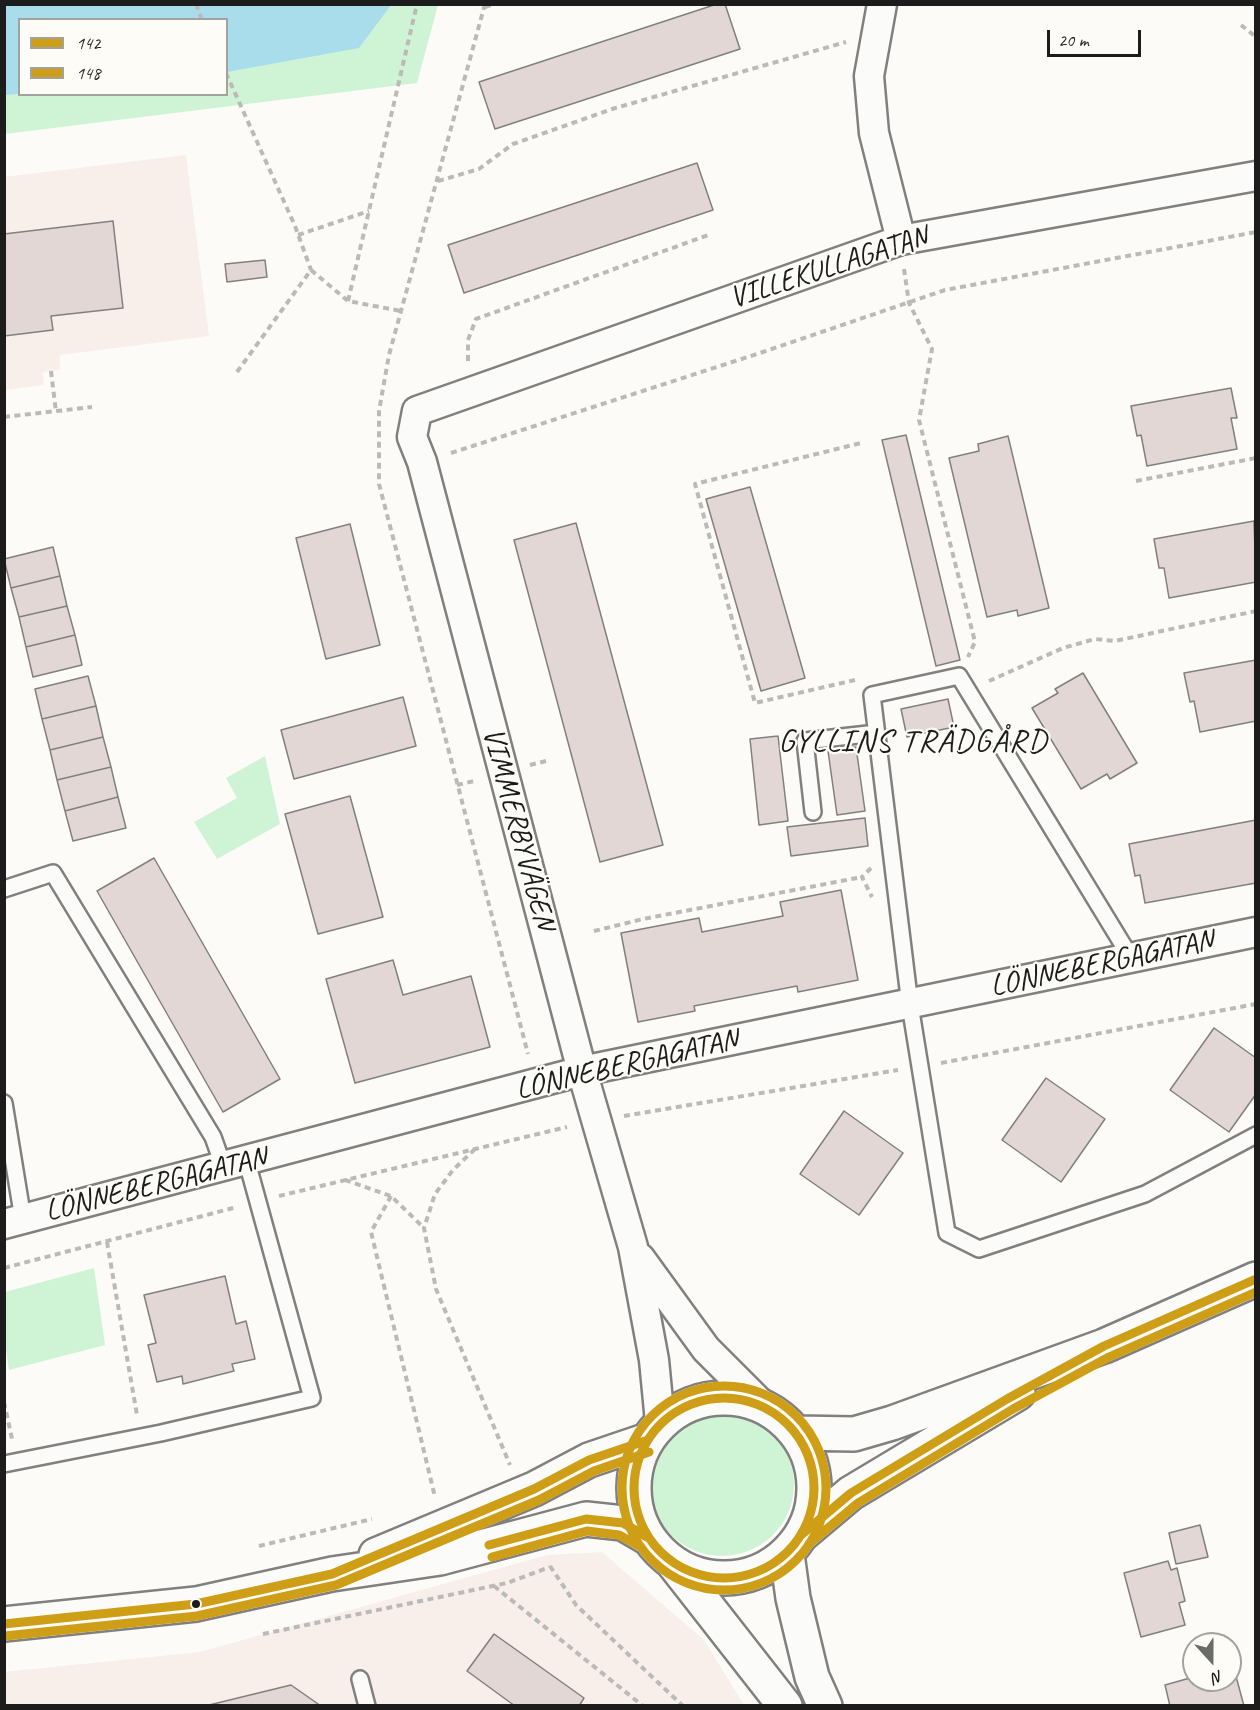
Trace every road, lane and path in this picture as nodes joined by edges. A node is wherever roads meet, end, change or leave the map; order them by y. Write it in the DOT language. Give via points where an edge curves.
graph roads {
  1 [pos="417,4"];
  2 [pos="494,4"];
  3 [pos="882,4"];
  4 [pos="484,7"];
  5 [pos="1241,25"];
  6 [pos="877,34"];
  7 [pos="1256,37"];
  8 [pos="228,77"];
  9 [pos="1256,176"];
  10 [pos="437,181"];
  11 [pos="369,212"];
  12 [pos="1256,232"];
  13 [pos="711,234"];
  14 [pos="298,235"];
  15 [pos="901,240"];
  16 [pos="311,270"];
  17 [pos="348,301"];
  18 [pos="909,303"];
  19 [pos="401,311"];
  20 [pos="51,371"];
  21 [pos="237,372"];
  22 [pos="469,392"];
  23 [pos="92,407"];
  24 [pos="417,411"];
  25 [pos="56,412"];
  26 [pos="4,417"];
  27 [pos="861,443"];
  28 [pos="1256,458"];
  29 [pos="422,462"];
  30 [pos="1136,481"];
  31 [pos="1256,611"];
  32 [pos="959,676"];
  33 [pos="967,690"];
  34 [pos="878,694"];
  35 [pos="877,733"];
  36 [pos="813,812"];
  37 [pos="862,877"];
  38 [pos="4,889"];
  39 [pos="594,931"];
  40 [pos="1256,932"];
  41 [pos="1131,958"];
  42 [pos="910,1005"];
  43 [pos="582,1071"];
  44 [pos="4,1103"];
  45 [pos="1256,1135"];
  46 [pos="477,1147"];
  47 [pos="235,1165"];
  48 [pos="344,1179"];
  49 [pos="392,1196"];
  50 [pos="14,1221"];
  51 [pos="424,1228"];
  52 [pos="106,1242"];
  53 [pos="633,1247"];
  54 [pos="1256,1279"];
  55 [pos="1104,1346"];
  56 [pos="4,1402"];
  57 [pos="765,1408"];
  58 [pos="653,1431"];
  59 [pos="797,1433"];
  60 [pos="141,1437"];
  61 [pos="10,1463"];
  62 [pos="512,1467"];
  63 [pos="436,1501"];
  64 [pos="383,1517"];
  65 [pos="647,1537"];
  66 [pos="794,1544"];
  67 [pos="259,1546"];
  68 [pos="548,1561"];
  69 [pos="673,1562"];
  70 [pos="550,1567"];
  71 [pos="332,1574"];
  72 [pos="493,1586"];
  73 [pos="4,1624"];
  74 [pos="263,1634"];
  75 [pos="360,1679"];
  76 [pos="367,1706"];
  77 [pos="643,1706"];
  78 [pos="683,1706"];
  79 [pos="785,1706"];
  80 [pos="825,1706"];
  1 -- 11 [label="path"];
  2 -- 4 [label="path"];
  3 -- 6 [label="street"];
  5 -- 7 [label="path"];
  6 -- 10 [label="path" via="612,109 513,144 479,169"];
  6 -- 15 [label="street" via="870,76 874,133"];
  8 -- 14 [label="path"];
  9 -- 15 [label="street, VILLEKULLAGATAN"];
  11 -- 14 [label="path"];
  11 -- 17 [label="path"];
  12 -- 18 [label="path" via="945,290"];
  13 -- 22 [label="path" via="476,319 468,340"];
  14 -- 16 [label="path"];
  15 -- 18 [label="path"];
  15 -- 22 [label="street, VILLEKULLAGATAN"];
  16 -- 17 [label="path"];
  16 -- 21 [label="path"];
  17 -- 19 [label="path"];
  18 -- 29 [label="path"];
  18 -- 32 [label="path" via="932,349 919,420 975,642"];
  20 -- 25 [label="path"];
  22 -- 24 [label="street, VILLEKULLAGATAN"];
  23 -- 25 [label="path"];
  24 -- 29 [label="street, VIMMERBYVÄGEN" via="412,437"];
  25 -- 26 [label="path"];
  27 -- 34 [label="path" via="695,484 755,703 869,676"];
  28 -- 30 [label="path"];
  29 -- 43 [label="street, VIMMERBYVÄGEN"];
  31 -- 33 [label="path" via="1115,641 1095,639 1063,648"];
  32 -- 33 [label="lane"];
  32 -- 34 [label="lane"];
  33 -- 41 [label="lane"];
  34 -- 35 [label="lane" via="872,694"];
  35 -- 36 [label="lane" via="805,741"];
  35 -- 42 [label="lane"];
  37 -- 39 [label="path"];
  38 -- 47 [label="lane" via="53,873 213,1137"];
  40 -- 41 [label="street, LÖNNEBERGAGATAN"];
  41 -- 42 [label="street, LÖNNEBERGAGATAN"];
  42 -- 43 [label="street, LÖNNEBERGAGATAN"];
  42 -- 45 [label="lane" via="947,1233 979,1249 1145,1194"];
  43 -- 47 [label="street, LÖNNEBERGAGATAN"];
  43 -- 53 [label="street, VIMMERBYVÄGEN"];
  44 -- 50 [label="lane"];
  46 -- 51 [label="path" via="435,1194"];
  47 -- 50 [label="street, LÖNNEBERGAGATAN"];
  47 -- 60 [label="lane" via="312,1398"];
  48 -- 49 [label="path"];
  49 -- 51 [label="path"];
  49 -- 63 [label="path" via="371,1232"];
  51 -- 62 [label="path" via="436,1289"];
  52 -- 60 [label="path"];
  53 -- 57 [label="street, VIMMERBYVÄGEN" via="706,1349"];
  53 -- 58 [label="street, VIMMERBYVÄGEN" via="654,1360"];
  54 -- 55 [label="main road"];
  55 -- 59 [label="main road" via="854,1434"];
  55 -- 66 [label="main road" via="851,1493"];
  56 -- 61 [label="path"];
  57 -- 58 [label="main road" via="729,1398 702,1400 680,1409"];
  57 -- 59 [label="main road"];
  58 -- 65 [label="main road" via="635,1464 632,1489"];
  58 -- 71 [label="main road" via="534,1489"];
  59 -- 66 [label="main road" via="811,1459 815,1487 810,1516"];
  60 -- 61 [label="lane"];
  64 -- 67 [label="path"];
  65 -- 69 [label="main road"];
  65 -- 71 [label="main road" via="623,1524 586,1520 440,1558"];
  66 -- 69 [label="main road" via="762,1570 732,1578 701,1575"];
  66 -- 80 [label="main road" via="793,1599 812,1677"];
  68 -- 70 [label="path"];
  69 -- 79 [label="main road"];
  70 -- 72 [label="path"];
  70 -- 78 [label="path" via="576,1605"];
  71 -- 73 [label="main road" via="196,1604"];
  72 -- 74 [label="path"];
  72 -- 77 [label="path"];
  75 -- 76 [label="lane"];
}
